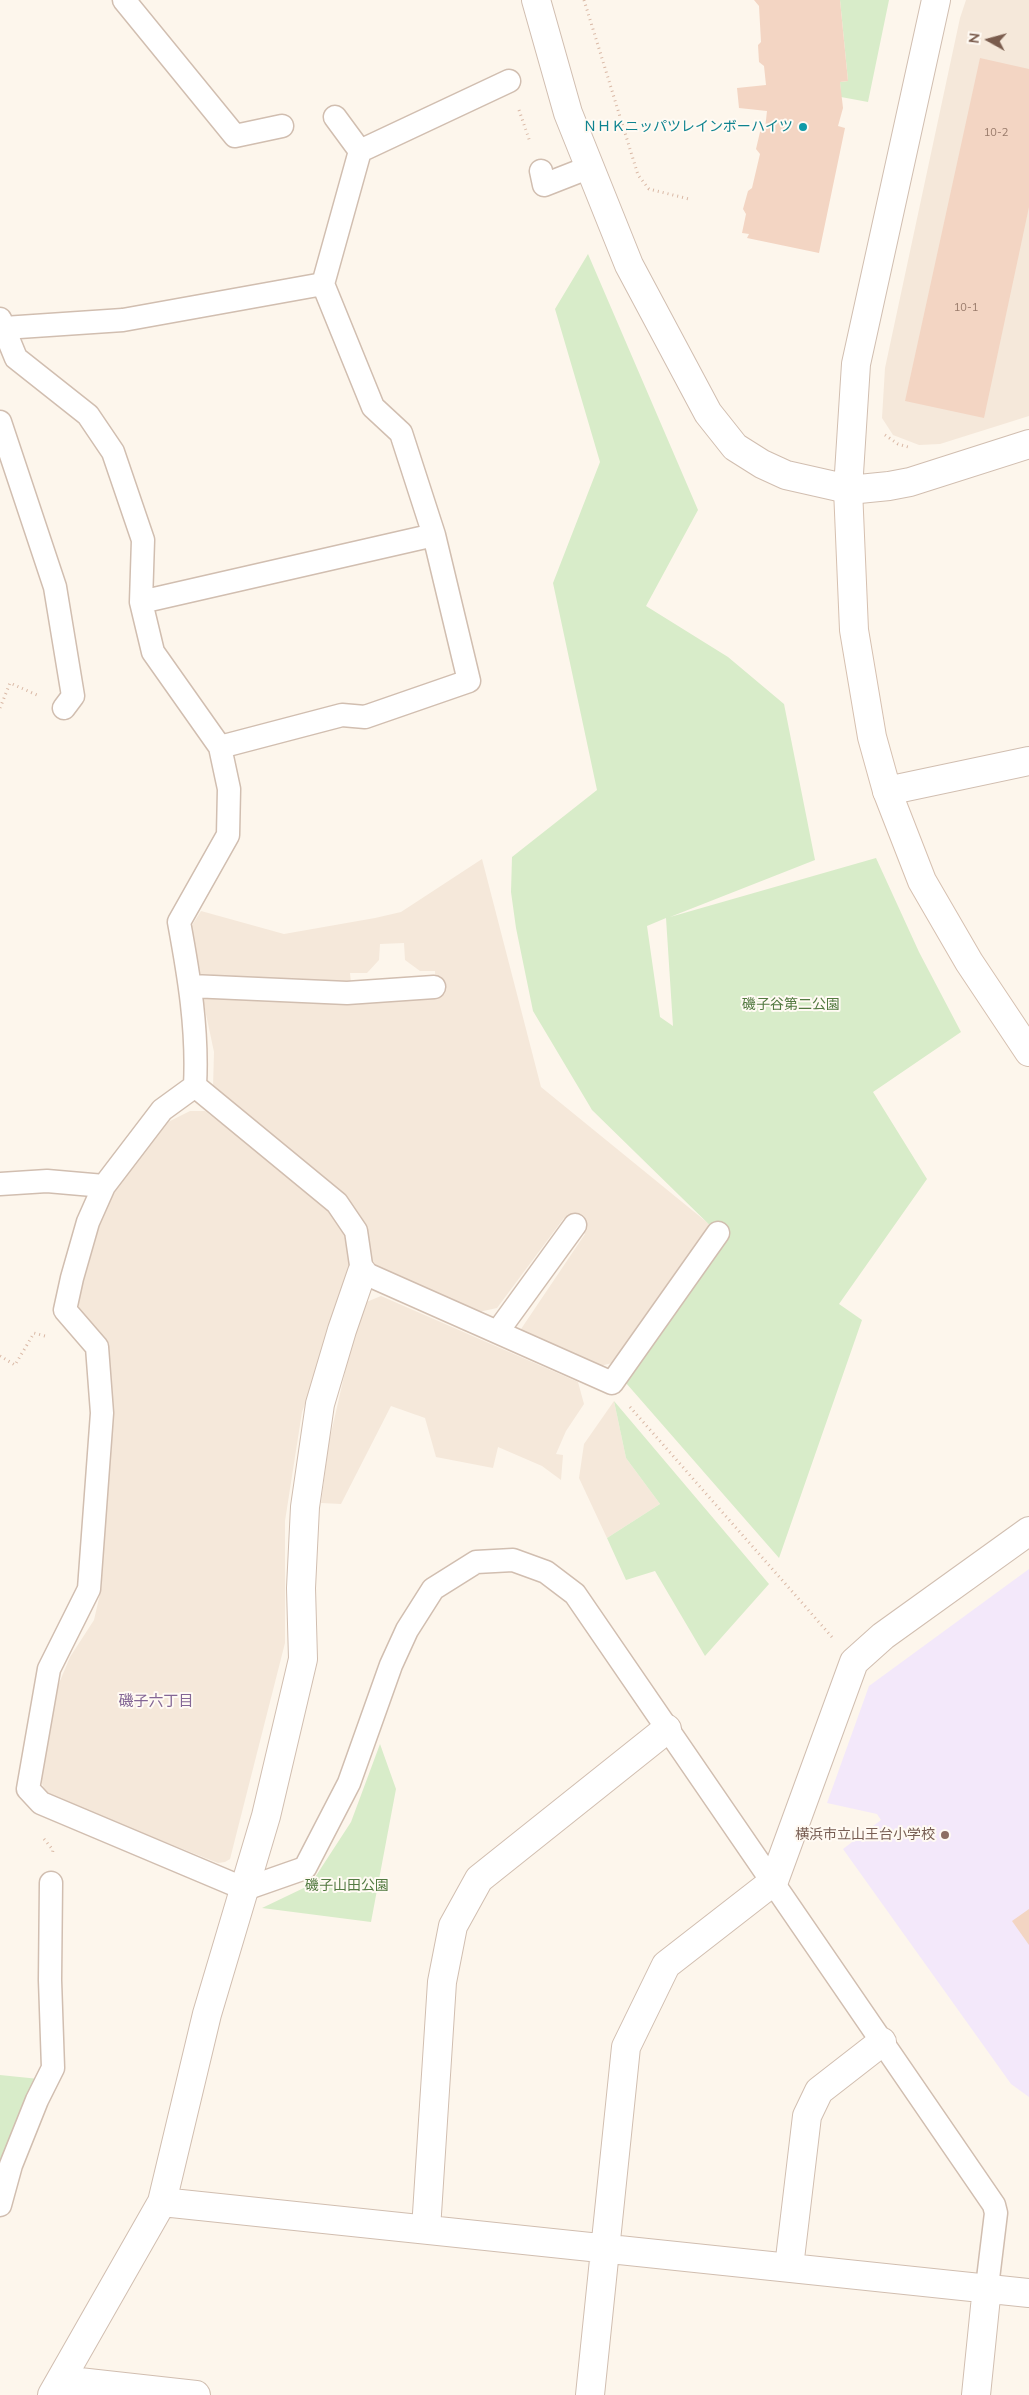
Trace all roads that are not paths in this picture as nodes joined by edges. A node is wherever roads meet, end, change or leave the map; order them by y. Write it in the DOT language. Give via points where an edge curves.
graph roads {
  1 [pos="124,0"];
  2 [pos="536,0"];
  3 [pos="936,0"];
  4 [pos="508,81"];
  5 [pos="335,117"];
  6 [pos="282,126"];
  7 [pos="360,151"];
  8 [pos="590,167"];
  9 [pos="541,171"];
  10 [pos="323,284"];
  11 [pos="2,323"];
  12 [pos="8,364"];
  13 [pos="0,422"];
  14 [pos="1029,444"];
  15 [pos="848,489"];
  16 [pos="434,535"];
  17 [pos="141,602"];
  18 [pos="64,708"];
  19 [pos="220,747"];
  20 [pos="1029,761"];
  21 [pos="886,791"];
  22 [pos="191,986"];
  23 [pos="434,987"];
  24 [pos="1029,1052"];
  25 [pos="195,1086"];
  26 [pos="0,1184"];
  27 [pos="104,1186"];
  28 [pos="575,1225"];
  29 [pos="718,1233"];
  30 [pos="362,1272"];
  31 [pos="498,1331"];
  32 [pos="1029,1531"];
  33 [pos="667,1729"];
  34 [pos="774,1881"];
  35 [pos="51,1883"];
  36 [pos="245,1889"];
  37 [pos="882,2042"];
  38 [pos="162,2202"];
  39 [pos="0,2206"];
  40 [pos="426,2229"];
  41 [pos="604,2248"];
  42 [pos="790,2266"];
  43 [pos="987,2287"];
  44 [pos="1029,2293"];
  45 [pos="56,2388"];
  46 [pos="196,2395"];
  47 [pos="590,2395"];
  48 [pos="976,2395"];
  1 -- 6 [label="lane" via="235,136"];
  2 -- 8 [label="street" via="568,112"];
  3 -- 15 [label="street" via="856,364"];
  4 -- 7 [label="lane"];
  5 -- 7 [label="lane"];
  7 -- 10 [label="lane"];
  8 -- 9 [label="lane" via="544,185"];
  8 -- 15 [label="street" via="629,265 708,413 735,447 786,475"];
  10 -- 11 [label="lane" via="123,320"];
  10 -- 16 [label="lane" via="374,407 401,433"];
  11 -- 12 [label="lane"];
  12 -- 17 [label="lane" via="88,415 113,452 144,540"];
  13 -- 18 [label="lane" via="55,588 73,696"];
  14 -- 15 [label="street" via="910,482"];
  15 -- 21 [label="street" via="854,630 872,737"];
  16 -- 17 [label="lane"];
  16 -- 19 [label="lane" via="469,681 365,717 342,715"];
  17 -- 19 [label="lane" via="153,652"];
  19 -- 22 [label="lane" via="229,789 228,835 179,922"];
  20 -- 21 [label="street"];
  21 -- 24 [label="street" via="922,881 969,962"];
  22 -- 23 [label="lane" via="347,993"];
  22 -- 25 [label="lane"];
  25 -- 27 [label="lane" via="162,1110"];
  25 -- 30 [label="lane" via="337,1203 356,1231"];
  26 -- 27 [label="lane" via="47,1181"];
  27 -- 36 [label="lane" via="88,1222 65,1310 97,1347 102,1413 89,1589 49,1669 28,1789 41,1803"];
  28 -- 31 [label="lane"];
  29 -- 31 [label="lane" via="612,1383"];
  30 -- 31 [label="lane"];
  30 -- 36 [label="street" via="320,1404 305,1507 301,1588 303,1659 266,1816"];
  32 -- 34 [label="street" via="883,1636 854,1662"];
  33 -- 34 [label="lane"];
  33 -- 36 [label="lane" via="576,1594 546,1572 513,1560 476,1562 433,1589 407,1630 391,1665 350,1783 305,1868"];
  33 -- 40 [label="street" via="479,1879 453,1926 442,1982"];
  34 -- 37 [label="lane"];
  34 -- 41 [label="street" via="666,1965 626,2046"];
  35 -- 39 [label="lane" via="53,2068 11,2165"];
  36 -- 38 [label="street" via="207,2014"];
  37 -- 42 [label="street" via="819,2091 807,2116"];
  37 -- 43 [label="lane" via="994,2205 996,2213"];
  38 -- 40 [label="street"];
  38 -- 45 [label="street"];
  40 -- 41 [label="street"];
  41 -- 42 [label="street"];
  41 -- 47 [label="street"];
  42 -- 43 [label="street"];
  43 -- 44 [label="street"];
  43 -- 48 [label="street"];
  45 -- 46 [label="street"];
}
